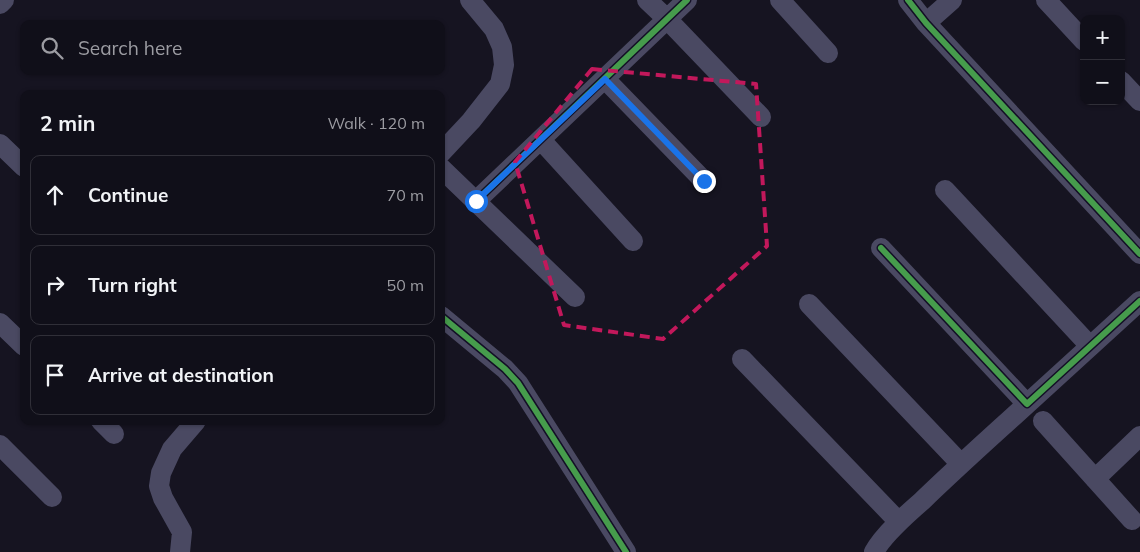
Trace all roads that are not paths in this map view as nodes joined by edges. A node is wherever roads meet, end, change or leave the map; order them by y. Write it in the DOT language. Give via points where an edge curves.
graph roads {
  1 [pos="4,0"];
  2 [pos="470,0"];
  3 [pos="646,0"];
  4 [pos="687,0"];
  5 [pos="780,0"];
  6 [pos="908,0"];
  7 [pos="952,0"];
  8 [pos="1046,0"];
  9 [pos="0,4"];
  10 [pos="667,19"];
  11 [pos="926,23"];
  12 [pos="1080,37"];
  13 [pos="828,53"];
  14 [pos="605,79"];
  15 [pos="1125,85"];
  16 [pos="1140,101"];
  17 [pos="761,117"];
  18 [pos="541,140"];
  19 [pos="0,144"];
  20 [pos="445,149"];
  21 [pos="20,163"];
  22 [pos="445,172"];
  23 [pos="704,181"];
  24 [pos="945,190"];
  25 [pos="476,201"];
  26 [pos="633,241"];
  27 [pos="881,248"];
  28 [pos="1140,254"];
  29 [pos="576,298"];
  30 [pos="1140,300"];
  31 [pos="809,304"];
  32 [pos="445,319"];
  33 [pos="0,323"];
  34 [pos="20,342"];
  35 [pos="1090,346"];
  36 [pos="742,359"];
  37 [pos="1027,404"];
  38 [pos="1043,421"];
  39 [pos="193,425"];
  40 [pos="1140,436"];
  41 [pos="0,445"];
  42 [pos="961,464"];
  43 [pos="1095,480"];
  44 [pos="52,497"];
  45 [pos="1132,520"];
  46 [pos="899,522"];
  47 [pos="180,552"];
  48 [pos="626,552"];
  49 [pos="874,552"];
  1 -- 9 [label="street"];
  2 -- 20 [label="street" via="494,29 502,47 504,65 500,84"];
  3 -- 10 [label="street"];
  4 -- 10 [label="street"];
  5 -- 13 [label="street"];
  6 -- 11 [label="street"];
  7 -- 11 [label="street"];
  8 -- 12 [label="street"];
  10 -- 14 [label="street"];
  10 -- 17 [label="street"];
  11 -- 28 [label="street"];
  14 -- 18 [label="street"];
  14 -- 23 [label="street"];
  15 -- 16 [label="street"];
  18 -- 25 [label="street"];
  18 -- 26 [label="street"];
  19 -- 21 [label="street"];
  22 -- 25 [label="street"];
  24 -- 35 [label="street"];
  25 -- 29 [label="street"];
  27 -- 37 [label="street"];
  30 -- 35 [label="street"];
  31 -- 42 [label="street"];
  32 -- 48 [label="street" via="506,369 518,383"];
  33 -- 34 [label="street"];
  35 -- 37 [label="street"];
  36 -- 46 [label="street"];
  37 -- 42 [label="street"];
  38 -- 43 [label="street"];
  39 -- 47 [label="street" via="172,450 161,473 159,486 182,532"];
  40 -- 43 [label="street"];
  41 -- 44 [label="street"];
  42 -- 46 [label="street"];
  43 -- 45 [label="street"];
  46 -- 49 [label="street"];
}
